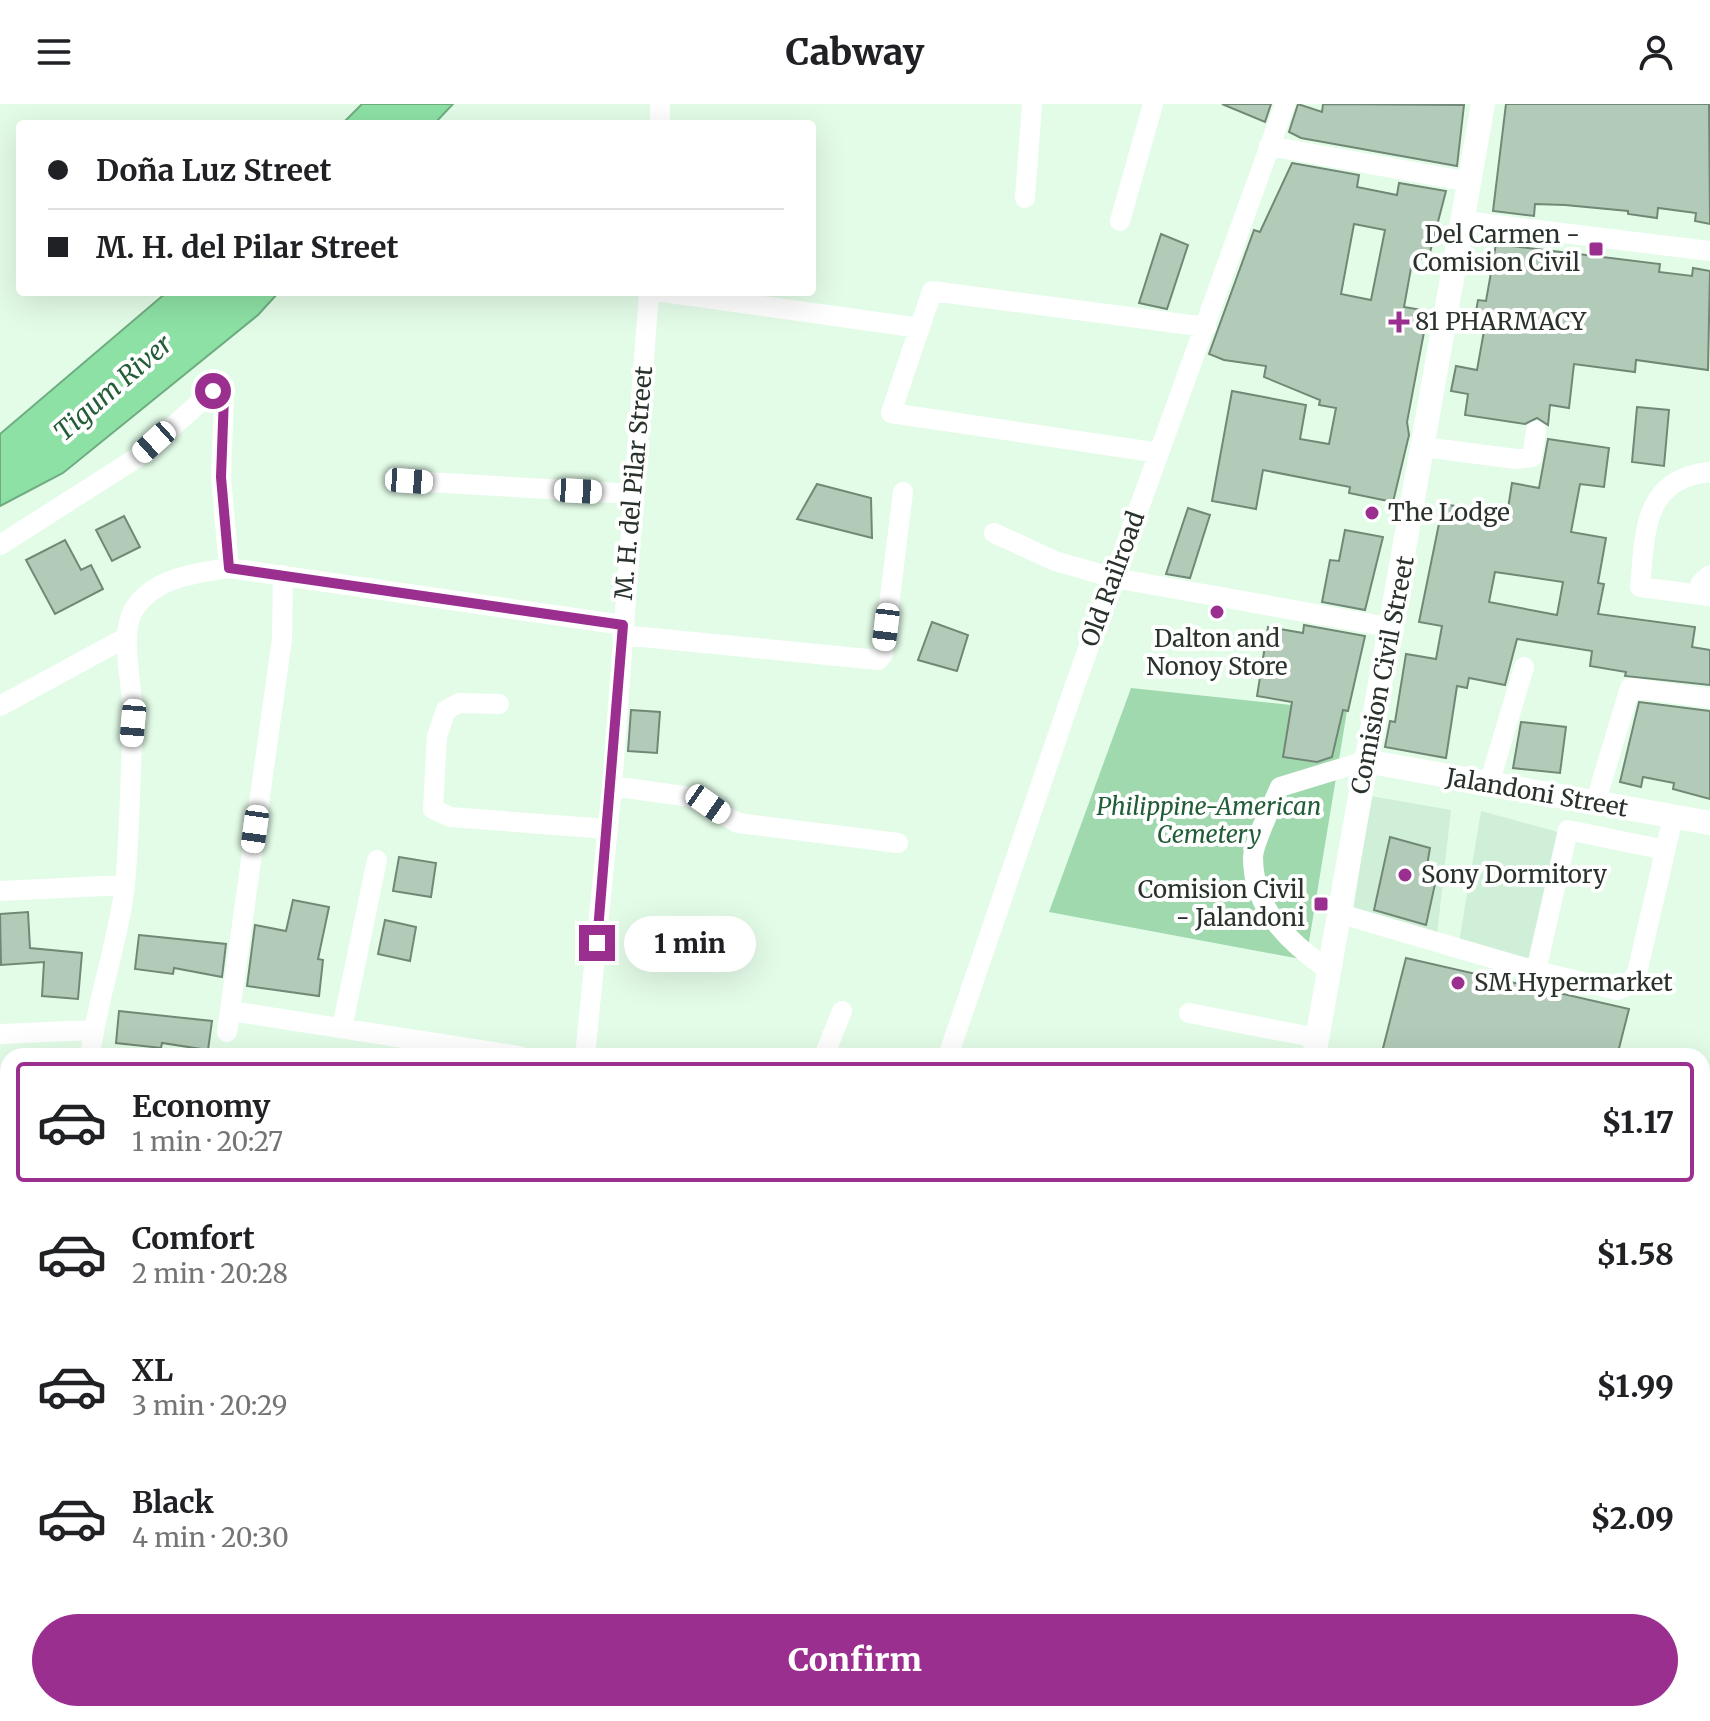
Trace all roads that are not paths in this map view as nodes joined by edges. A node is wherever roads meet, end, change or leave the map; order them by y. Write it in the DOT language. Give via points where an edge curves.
graph roads {
  1 [pos="1032,104"];
  2 [pos="1153,104"];
  3 [pos="1285,104"];
  4 [pos="1483,104"];
  5 [pos="1269,146"];
  6 [pos="1470,182"];
  7 [pos="1025,198"];
  8 [pos="1120,221"];
  9 [pos="1465,221"];
  10 [pos="1710,251"];
  11 [pos="649,296"];
  12 [pos="692,296"];
  13 [pos="1206,327"];
  14 [pos="920,328"];
  15 [pos="1536,431"];
  16 [pos="1424,447"];
  17 [pos="1159,453"];
  18 [pos="1710,472"];
  19 [pos="409,481"];
  20 [pos="903,492"];
  21 [pos="634,494"];
  22 [pos="994,533"];
  23 [pos="0,545"];
  24 [pos="229,568"];
  25 [pos="283,575"];
  26 [pos="1710,575"];
  27 [pos="1114,578"];
  28 [pos="1704,595"];
  29 [pos="1394,628"];
  30 [pos="623,630"];
  31 [pos="125,638"];
  32 [pos="1524,667"];
  33 [pos="1710,698"];
  34 [pos="499,704"];
  35 [pos="0,706"];
  36 [pos="1365,761"];
  37 [pos="1489,784"];
  38 [pos="612,786"];
  39 [pos="1595,804"];
  40 [pos="1673,817"];
  41 [pos="1710,823"];
  42 [pos="608,829"];
  43 [pos="898,843"];
  44 [pos="1665,850"];
  45 [pos="377,860"];
  46 [pos="125,885"];
  47 [pos="0,891"];
  48 [pos="1341,914"];
  49 [pos="1327,969"];
  50 [pos="1536,971"];
  51 [pos="842,1011"];
  52 [pos="1189,1013"];
  53 [pos="342,1028"];
  54 [pos="93,1030"];
  55 [pos="0,1034"];
  56 [pos="1315,1047"];
  57 [pos="91,1048"];
  58 [pos="468,1048"];
  59 [pos="586,1048"];
  60 [pos="827,1048"];
  61 [pos="951,1048"];
  1 -- 7 [label="street"];
  2 -- 8 [label="street"];
  3 -- 5 [label="street, Old Railroad"];
  4 -- 6 [label="main road, Comision Civil Street"];
  5 -- 6 [label="street"];
  5 -- 13 [label="street, Old Railroad"];
  6 -- 9 [label="main road, Comision Civil Street"];
  9 -- 10 [label="street"];
  9 -- 16 [label="main road, Comision Civil Street"];
  11 -- 21 [label="street, M. H. del Pilar Street"];
  12 -- 14 [label="street"];
  13 -- 14 [label="street" via="932,291"];
  13 -- 17 [label="street, Old Railroad"];
  14 -- 17 [label="street" via="891,413"];
  15 -- 16 [label="street" via="1532,457"];
  16 -- 29 [label="main road, Comision Civil Street"];
  17 -- 27 [label="street, Old Railroad"];
  18 -- 28 [label="street" via="1677,481 1656,499 1647,522 1640,587"];
  19 -- 21 [label="street"];
  20 -- 30 [label="street" via="883,654 878,660"];
  21 -- 30 [label="street, M. H. del Pilar Street"];
  22 -- 27 [label="street" via="1055,561"];
  23 -- 24 [label="street" via="107,479 213,391 224,396 221,477"];
  24 -- 25 [label="street"];
  24 -- 31 [label="street" via="171,580 142,596"];
  25 -- 30 [label="street"];
  25 -- 53 [label="street" via="282,639 229,1021"];
  26 -- 28 [label="street" via="1701,583"];
  27 -- 29 [label="street"];
  27 -- 61 [label="street, Old Railroad"];
  29 -- 36 [label="main road, Comision Civil Street"];
  30 -- 38 [label="street, M. H. del Pilar Street"];
  31 -- 35 [label="street"];
  31 -- 46 [label="street" via="133,723"];
  32 -- 37 [label="street"];
  33 -- 39 [label="street" via="1630,688"];
  34 -- 42 [label="street" via="459,703 446,710 437,736 433,809 450,817"];
  36 -- 37 [label="main road, Jalandoni Street"];
  36 -- 48 [label="main road, Comision Civil Street"];
  36 -- 49 [label="street" via="1280,787 1253,857 1263,902 1288,941"];
  37 -- 39 [label="main road, Jalandoni Street"];
  38 -- 42 [label="street, M. H. del Pilar Street"];
  38 -- 43 [label="street" via="691,797 738,823"];
  39 -- 40 [label="main road, Jalandoni Street"];
  40 -- 41 [label="main road, Jalandoni Street"];
  40 -- 44 [label="street"];
  42 -- 59 [label="street, M. H. del Pilar Street"];
  44 -- 50 [label="street" via="1637,973 1627,986 1617,990"];
  44 -- 50 [label="street" via="1568,830"];
  45 -- 53 [label="street"];
  46 -- 47 [label="street"];
  46 -- 54 [label="street"];
  48 -- 49 [label="main road, Comision Civil Street"];
  48 -- 50 [label="street"];
  49 -- 56 [label="main road, Comision Civil Street"];
  51 -- 60 [label="street"];
  52 -- 56 [label="street"];
  53 -- 58 [label="street"];
  54 -- 55 [label="street"];
  54 -- 57 [label="street"];
}
